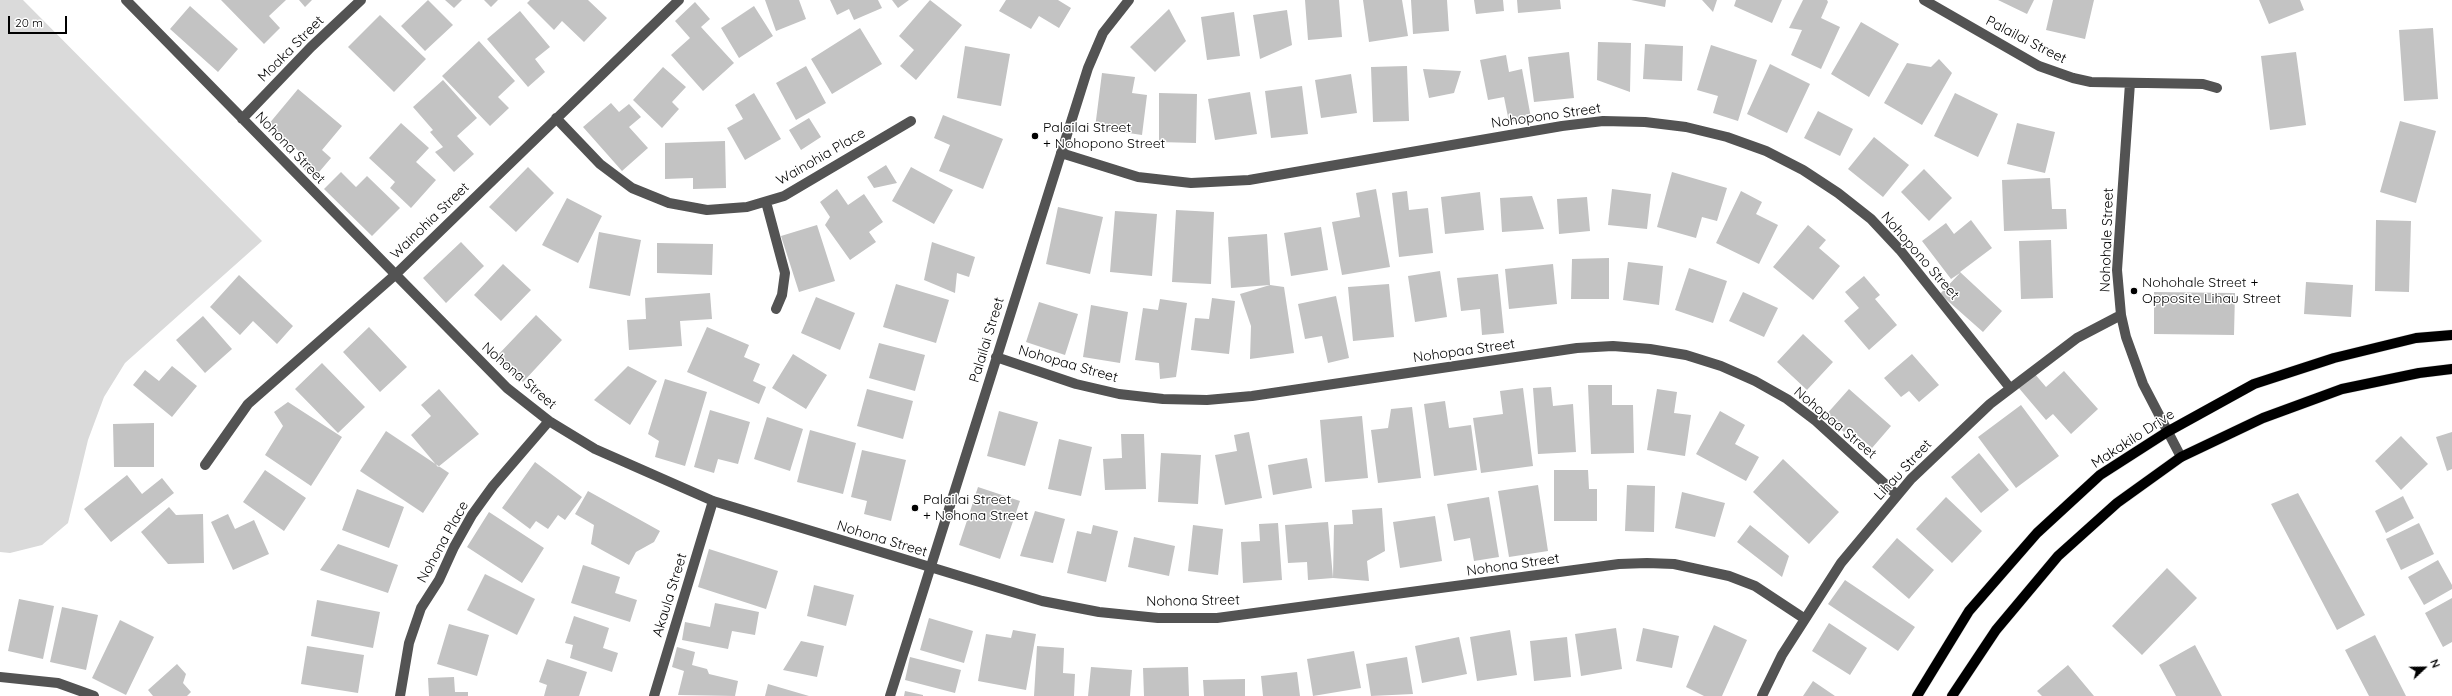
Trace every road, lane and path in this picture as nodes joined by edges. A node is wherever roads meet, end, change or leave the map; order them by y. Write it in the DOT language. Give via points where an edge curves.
graph roads {
  1 [pos="126,0"];
  2 [pos="361,0"];
  3 [pos="679,0"];
  4 [pos="1129,0"];
  5 [pos="1924,0"];
  6 [pos="2130,83"];
  7 [pos="2218,88"];
  8 [pos="556,118"];
  9 [pos="242,119"];
  10 [pos="911,121"];
  11 [pos="1061,153"];
  12 [pos="766,202"];
  13 [pos="395,275"];
  14 [pos="776,309"];
  15 [pos="2120,315"];
  16 [pos="2452,334"];
  17 [pos="996,357"];
  18 [pos="2452,369"];
  19 [pos="2010,388"];
  20 [pos="549,421"];
  21 [pos="2167,432"];
  22 [pos="2182,457"];
  23 [pos="205,465"];
  24 [pos="1897,495"];
  25 [pos="713,501"];
  26 [pos="930,568"];
  27 [pos="1805,619"];
  28 [pos="0,677"];
  29 [pos="94,696"];
  30 [pos="400,696"];
  31 [pos="654,696"];
  32 [pos="890,696"];
  33 [pos="1762,696"];
  34 [pos="1917,696"];
  35 [pos="1952,696"];
  1 -- 9 [label="street, Nohona Street"];
  2 -- 9 [label="street, Moaka Street" via="311,47"];
  3 -- 8 [label="street, Wainohia Street"];
  4 -- 11 [label="street, Palailai Street" via="1110,22 1094,50"];
  5 -- 6 [label="street, Palailai Street" via="2056,73 2091,82"];
  6 -- 7 [label="street, Palailai Street" via="2203,84"];
  6 -- 15 [label="street, Nohohale Street" via="2117,270"];
  8 -- 12 [label="street, Wainohia Place" via="615,177 650,196 668,203 708,210 747,207"];
  8 -- 13 [label="street, Wainohia Street"];
  9 -- 13 [label="street, Nohona Street"];
  10 -- 12 [label="street, Wainohia Place" via="802,187"];
  11 -- 17 [label="street, Palailai Street"];
  11 -- 19 [label="street, Nohopono Street" via="1138,177 1191,183 1249,180 1603,121 1658,123 1727,137 1766,151 1803,170 1871,219 1900,250"];
  12 -- 14 [label="street" via="785,273 782,295"];
  13 -- 20 [label="street, Nohona Street" via="507,388"];
  13 -- 23 [label="street, Wainohia Street" via="248,404"];
  15 -- 19 [label="street, Lihau Street" via="2077,338"];
  15 -- 21 [label="street, Nohohale Street" via="2143,384"];
  16 -- 21 [label="main road, Makakilo Drive" via="2416,338 2349,354 2254,384"];
  17 -- 24 [label="street, Nohopaa Street" via="1076,384 1119,394 1207,400 1252,396 1577,348 1614,346 1650,349 1686,355 1721,366 1787,399 1816,421"];
  17 -- 26 [label="street, Palailai Street"];
  18 -- 22 [label="main road" via="2342,389 2263,418"];
  19 -- 24 [label="street, Lihau Street" via="1990,404"];
  20 -- 25 [label="street, Nohona Street" via="595,449"];
  20 -- 30 [label="street, Nohona Place" via="492,486 454,547 439,580 422,608 409,643"];
  21 -- 22 [label="street, Nohohale Street"];
  21 -- 34 [label="main road, Makakilo Drive" via="2100,475 2038,533 1969,611"];
  22 -- 35 [label="main road" via="2117,503 2058,556 1996,630"];
  24 -- 27 [label="street, Lihau Street" via="1841,563"];
  25 -- 26 [label="street, Nohona Street"];
  25 -- 31 [label="street, Akaula Street"];
  26 -- 27 [label="street, Nohona Street" via="1042,601 1100,612 1158,618 1217,618 1619,564 1647,563 1681,565 1729,576 1755,586"];
  26 -- 32 [label="street, Palailai Street"];
  27 -- 33 [label="street, Lihau Street" via="1782,655"];
  28 -- 29 [label="street" via="58,683"];
}
